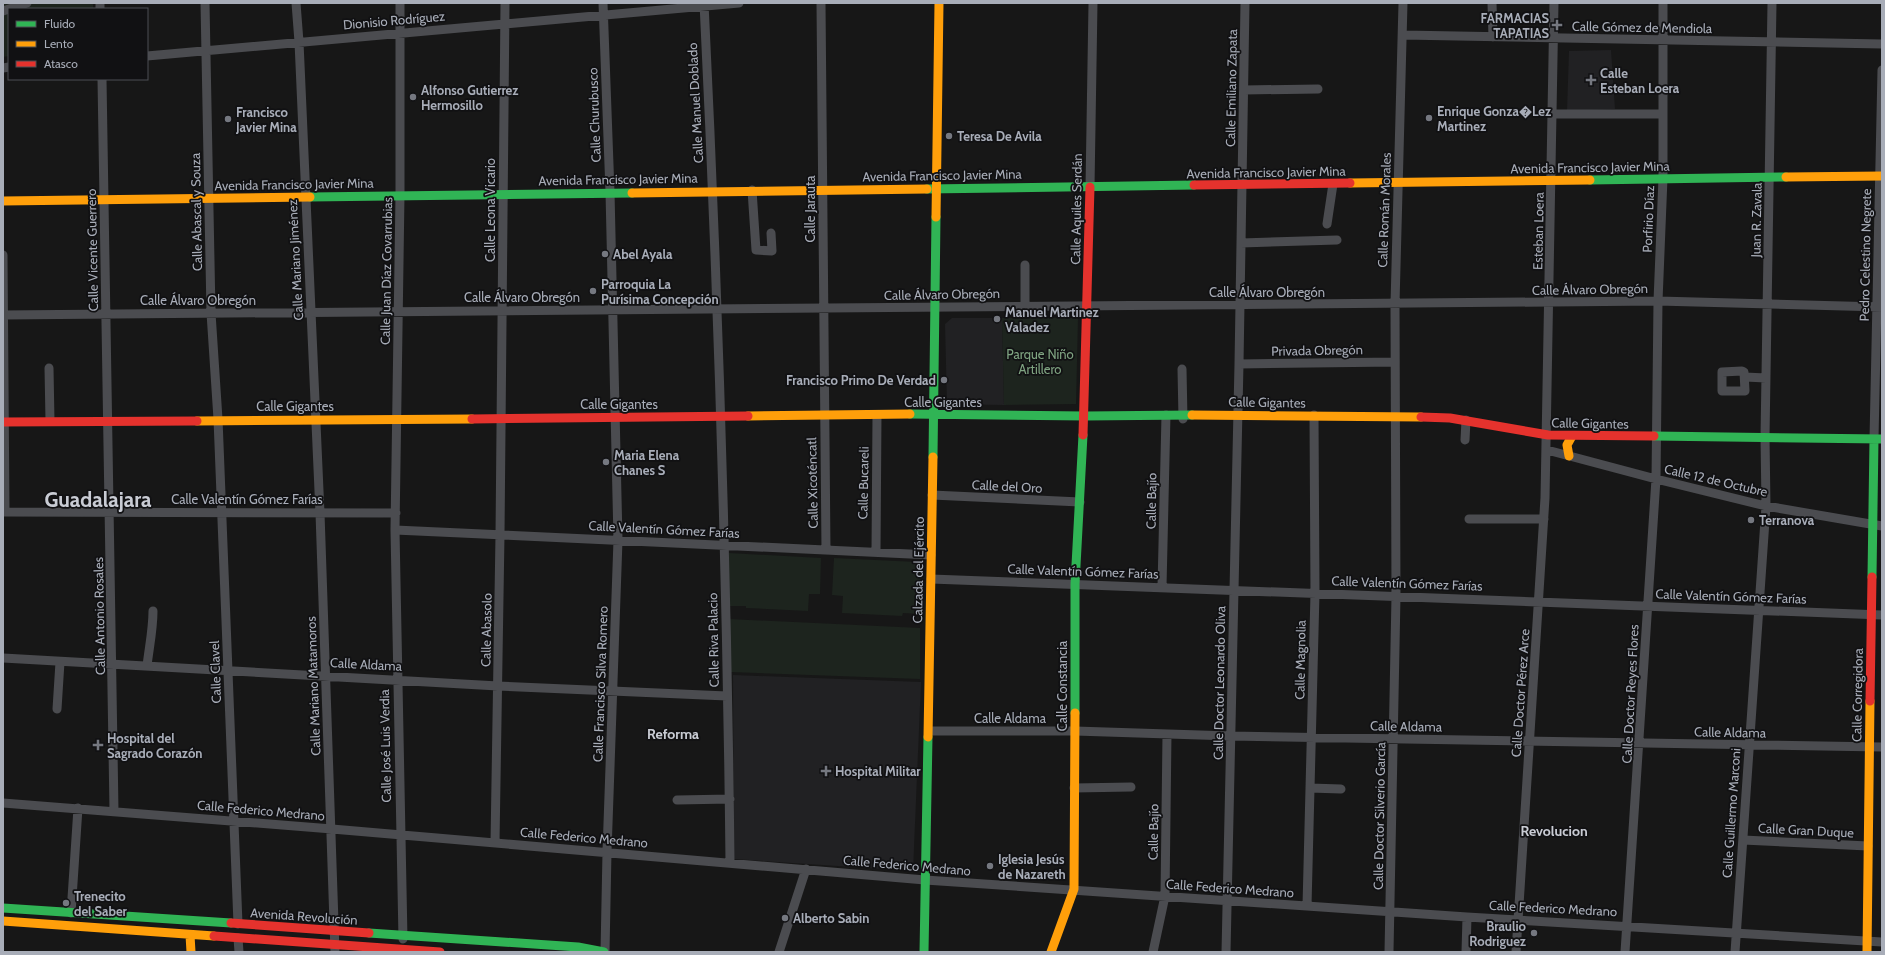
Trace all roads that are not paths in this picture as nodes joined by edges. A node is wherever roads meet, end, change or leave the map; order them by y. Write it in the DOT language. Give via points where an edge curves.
graph roads {
  1 [pos="27,3"];
  2 [pos="205,3"];
  3 [pos="296,3"];
  4 [pos="400,3"];
  5 [pos="505,3"];
  6 [pos="603,3"];
  7 [pos="739,3"];
  8 [pos="821,3"];
  9 [pos="939,3"];
  10 [pos="1093,3"];
  11 [pos="1245,3"];
  12 [pos="1403,3"];
  13 [pos="1492,3"];
  14 [pos="1554,3"];
  15 [pos="1663,3"];
  16 [pos="1772,3"];
  17 [pos="704,4"];
  18 [pos="12,8"];
  19 [pos="603,14"];
  20 [pos="505,23"];
  21 [pos="400,33"];
  22 [pos="1402,35"];
  23 [pos="1493,37"];
  24 [pos="1554,38"];
  25 [pos="1663,40"];
  26 [pos="299,42"];
  27 [pos="1772,42"];
  28 [pos="1882,44"];
  29 [pos="206,50"];
  30 [pos="148,56"];
  31 [pos="1882,70"];
  32 [pos="102,80"];
  33 [pos="1318,89"];
  34 [pos="1244,90"];
  35 [pos="1552,114"];
  36 [pos="1662,114"];
  37 [pos="1770,176"];
  38 [pos="1881,176"];
  39 [pos="1663,178"];
  40 [pos="1552,181"];
  41 [pos="1333,184"];
  42 [pos="1398,184"];
  43 [pos="1242,185"];
  44 [pos="1090,186"];
  45 [pos="937,188"];
  46 [pos="752,190"];
  47 [pos="823,190"];
  48 [pos="713,191"];
  49 [pos="610,192"];
  50 [pos="502,194"];
  51 [pos="400,195"];
  52 [pos="306,196"];
  53 [pos="208,198"];
  54 [pos="104,199"];
  55 [pos="3,201"];
  56 [pos="1327,224"];
  57 [pos="771,233"];
  58 [pos="1337,240"];
  59 [pos="1241,243"];
  60 [pos="3,255"];
  61 [pos="1025,265"];
  62 [pos="1658,301"];
  63 [pos="1241,304"];
  64 [pos="1395,304"];
  65 [pos="1549,304"];
  66 [pos="1767,304"];
  67 [pos="1088,305"];
  68 [pos="1025,306"];
  69 [pos="935,307"];
  70 [pos="1880,307"];
  71 [pos="716,308"];
  72 [pos="824,308"];
  73 [pos="613,309"];
  74 [pos="502,310"];
  75 [pos="398,311"];
  76 [pos="311,312"];
  77 [pos="211,313"];
  78 [pos="3,314"];
  79 [pos="106,314"];
  80 [pos="1395,362"];
  81 [pos="1239,364"];
  82 [pos="49,368"];
  83 [pos="1182,369"];
  84 [pos="1746,377"];
  85 [pos="1766,378"];
  86 [pos="933,414"];
  87 [pos="1238,414"];
  88 [pos="824,415"];
  89 [pos="877,415"];
  90 [pos="1166,415"];
  91 [pos="1314,415"];
  92 [pos="1085,416"];
  93 [pos="720,417"];
  94 [pos="1183,417"];
  95 [pos="1395,417"];
  96 [pos="501,418"];
  97 [pos="616,418"];
  98 [pos="218,419"];
  99 [pos="315,420"];
  100 [pos="397,420"];
  101 [pos="1466,420"];
  102 [pos="50,421"];
  103 [pos="108,421"];
  104 [pos="4,422"];
  105 [pos="1548,435"];
  106 [pos="1572,436"];
  107 [pos="1657,436"];
  108 [pos="1765,437"];
  109 [pos="1878,439"];
  110 [pos="1465,440"];
  111 [pos="1547,450"];
  112 [pos="1569,456"];
  113 [pos="1656,479"];
  114 [pos="932,495"];
  115 [pos="1080,502"];
  116 [pos="1766,506"];
  117 [pos="4,512"];
  118 [pos="110,512"];
  119 [pos="222,512"];
  120 [pos="320,513"];
  121 [pos="396,513"];
  122 [pos="1469,519"];
  123 [pos="1544,519"];
  124 [pos="1877,526"];
  125 [pos="395,530"];
  126 [pos="500,535"];
  127 [pos="618,540"];
  128 [pos="724,545"];
  129 [pos="826,550"];
  130 [pos="876,552"];
  131 [pos="932,554"];
  132 [pos="931,579"];
  133 [pos="1075,584"];
  134 [pos="1162,587"];
  135 [pos="1234,590"];
  136 [pos="1315,593"];
  137 [pos="1396,596"];
  138 [pos="1539,601"];
  139 [pos="1648,606"];
  140 [pos="1758,609"];
  141 [pos="153,612"];
  142 [pos="1871,614"];
  143 [pos="1882,615"];
  144 [pos="3,658"];
  145 [pos="60,662"];
  146 [pos="113,666"];
  147 [pos="147,666"];
  148 [pos="228,671"];
  149 [pos="326,675"];
  150 [pos="397,679"];
  151 [pos="498,686"];
  152 [pos="612,690"];
  153 [pos="727,696"];
  154 [pos="57,709"];
  155 [pos="929,731"];
  156 [pos="1075,731"];
  157 [pos="1167,734"];
  158 [pos="1231,736"];
  159 [pos="1311,738"];
  160 [pos="1394,738"];
  161 [pos="1529,742"];
  162 [pos="1640,744"];
  163 [pos="1749,746"];
  164 [pos="1869,747"];
  165 [pos="1882,748"];
  166 [pos="1131,787"];
  167 [pos="1074,788"];
  168 [pos="1310,788"];
  169 [pos="1341,789"];
  170 [pos="730,798"];
  171 [pos="677,800"];
  172 [pos="3,803"];
  173 [pos="78,808"];
  174 [pos="114,810"];
  175 [pos="235,821"];
  176 [pos="332,829"];
  177 [pos="400,835"];
  178 [pos="1743,840"];
  179 [pos="495,843"];
  180 [pos="1868,846"];
  181 [pos="607,852"];
  182 [pos="730,862"];
  183 [pos="806,869"];
  184 [pos="925,880"];
  185 [pos="1074,890"];
  186 [pos="1165,896"];
  187 [pos="1227,901"];
  188 [pos="1307,906"];
  189 [pos="3,908"];
  190 [pos="1390,911"];
  191 [pos="71,913"];
  192 [pos="1467,917"];
  193 [pos="1518,919"];
  194 [pos="3,922"];
  195 [pos="238,924"];
  196 [pos="1626,926"];
  197 [pos="335,931"];
  198 [pos="1736,933"];
  199 [pos="190,935"];
  200 [pos="403,936"];
  201 [pos="238,938"];
  202 [pos="1867,941"];
  203 [pos="1882,942"];
  204 [pos="335,949"];
  205 [pos="403,951"];
  206 [pos="191,952"];
  207 [pos="239,952"];
  208 [pos="440,952"];
  209 [pos="604,952"];
  210 [pos="779,952"];
  211 [pos="924,952"];
  212 [pos="1051,952"];
  213 [pos="1153,952"];
  214 [pos="1226,952"];
  215 [pos="1389,952"];
  216 [pos="1466,952"];
  217 [pos="1516,952"];
  218 [pos="1625,952"];
  219 [pos="1735,952"];
  220 [pos="1866,952"];
  1 -- 18 [label="street"];
  2 -- 29 [label="street, Calle Abascal y Souza"];
  3 -- 26 [label="street, Calle Mariano Jiménez"];
  4 -- 21 [label="street, Calle Juan Díaz Covarrubias"];
  5 -- 20 [label="street, Calle Leona Vicario"];
  6 -- 19 [label="street, Calle Churubusco"];
  7 -- 17 [label="street, Dionisio Rodríguez"];
  8 -- 47 [label="street, Calle Jarauta"];
  9 -- 45 [label="main road, Calzada del Ejército"];
  10 -- 44 [label="street, Calle Aquiles Serdán"];
  11 -- 34 [label="street, Calle Emiliano Zapata"];
  12 -- 22 [label="street, Calle Román Morales"];
  13 -- 23 [label="street"];
  14 -- 24 [label="street, Esteban Loera"];
  15 -- 25 [label="street, Porfirio Díaz"];
  16 -- 27 [label="street, Juan R. Zavala"];
  17 -- 19 [label="street, Dionisio Rodríguez"];
  17 -- 48 [label="street, Calle Manuel Doblado"];
  19 -- 20 [label="street, Dionisio Rodríguez"];
  19 -- 49 [label="street, Calle Churubusco"];
  20 -- 21 [label="street, Dionisio Rodríguez"];
  20 -- 50 [label="street, Calle Leona Vicario"];
  21 -- 26 [label="street, Dionisio Rodríguez"];
  21 -- 51 [label="street, Calle Juan Díaz Covarrubias"];
  22 -- 23 [label="street, Calle Gómez de Mendiola"];
  22 -- 42 [label="street, Calle Román Morales"];
  23 -- 24 [label="street, Calle Gómez de Mendiola"];
  24 -- 25 [label="street, Calle Gómez de Mendiola"];
  24 -- 35 [label="street, Esteban Loera"];
  25 -- 27 [label="street, Calle Gómez de Mendiola"];
  25 -- 36 [label="street, Porfirio Díaz"];
  26 -- 29 [label="street, Dionisio Rodríguez"];
  26 -- 52 [label="street, Calle Mariano Jiménez"];
  27 -- 28 [label="street, Calle Gómez de Mendiola"];
  27 -- 37 [label="street, Juan R. Zavala"];
  29 -- 30 [label="street, Dionisio Rodríguez"];
  29 -- 53 [label="street, Calle Abascal y Souza"];
  31 -- 38 [label="street, Pedro Celestino Negrete"];
  32 -- 54 [label="street, Calle Vicente Guerrero"];
  33 -- 34 [label="street"];
  34 -- 43 [label="street, Calle Emiliano Zapata"];
  35 -- 36 [label="street"];
  35 -- 40 [label="street, Esteban Loera"];
  36 -- 39 [label="street, Porfirio Díaz"];
  37 -- 38 [label="main road, Avenida Francisco Javier Mina"];
  37 -- 39 [label="main road, Avenida Francisco Javier Mina"];
  37 -- 66 [label="street, Juan R. Zavala"];
  38 -- 70 [label="street, Pedro Celestino Negrete"];
  39 -- 40 [label="main road, Avenida Francisco Javier Mina"];
  39 -- 62 [label="street, Porfirio Díaz"];
  40 -- 42 [label="main road, Avenida Francisco Javier Mina"];
  40 -- 65 [label="street, Esteban Loera"];
  41 -- 42 [label="main road, Avenida Francisco Javier Mina"];
  41 -- 43 [label="main road, Avenida Francisco Javier Mina"];
  41 -- 56 [label="street"];
  42 -- 64 [label="street, Calle Román Morales"];
  43 -- 44 [label="main road, Avenida Francisco Javier Mina"];
  43 -- 59 [label="street, Calle Emiliano Zapata"];
  44 -- 45 [label="main road, Avenida Francisco Javier Mina"];
  44 -- 67 [label="main road, Calle Aquiles Serdán"];
  45 -- 47 [label="main road, Avenida Francisco Javier Mina"];
  45 -- 69 [label="main road, Calzada del Ejército"];
  46 -- 47 [label="main road, Avenida Francisco Javier Mina"];
  46 -- 48 [label="main road, Avenida Francisco Javier Mina"];
  46 -- 57 [label="street" via="756,250 772,251"];
  47 -- 72 [label="street, Calle Jarauta"];
  48 -- 49 [label="main road, Avenida Francisco Javier Mina"];
  48 -- 71 [label="street, Calle Manuel Doblado"];
  49 -- 50 [label="main road, Avenida Francisco Javier Mina"];
  49 -- 73 [label="street, Calle Churubusco"];
  50 -- 51 [label="main road, Avenida Francisco Javier Mina"];
  50 -- 74 [label="street, Calle Leona Vicario"];
  51 -- 52 [label="main road, Avenida Francisco Javier Mina"];
  51 -- 75 [label="street, Calle Juan Díaz Covarrubias"];
  52 -- 53 [label="main road, Avenida Francisco Javier Mina"];
  52 -- 76 [label="street, Calle Mariano Jiménez"];
  53 -- 54 [label="main road, Avenida Francisco Javier Mina"];
  53 -- 77 [label="street, Calle Abascal y Souza"];
  54 -- 55 [label="main road, Avenida Francisco Javier Mina"];
  54 -- 79 [label="street, Calle Vicente Guerrero"];
  58 -- 59 [label="street"];
  59 -- 63 [label="street, Calle Emiliano Zapata"];
  60 -- 78 [label="street"];
  61 -- 68 [label="street"];
  62 -- 65 [label="street, Calle Álvaro Obregón"];
  62 -- 66 [label="street, Calle Álvaro Obregón"];
  62 -- 107 [label="street, Porfirio Díaz"];
  63 -- 64 [label="street, Calle Álvaro Obregón"];
  63 -- 67 [label="street, Calle Álvaro Obregón"];
  63 -- 81 [label="street, Calle Emiliano Zapata"];
  64 -- 65 [label="street, Calle Álvaro Obregón"];
  64 -- 80 [label="street, Calle Román Morales"];
  65 -- 105 [label="street, Esteban Loera"];
  66 -- 70 [label="street, Calle Álvaro Obregón"];
  66 -- 85 [label="street, Juan R. Zavala"];
  67 -- 68 [label="street, Calle Álvaro Obregón"];
  67 -- 92 [label="main road, Calle Aquiles Serdán"];
  68 -- 69 [label="street, Calle Álvaro Obregón"];
  69 -- 72 [label="street, Calle Álvaro Obregón"];
  69 -- 86 [label="main road, Calzada del Ejército"];
  70 -- 109 [label="street, Pedro Celestino Negrete"];
  71 -- 72 [label="street, Calle Álvaro Obregón"];
  71 -- 73 [label="street, Calle Álvaro Obregón"];
  71 -- 93 [label="street, Calle Manuel Doblado"];
  72 -- 88 [label="street, Calle Jarauta"];
  73 -- 74 [label="street, Calle Álvaro Obregón"];
  73 -- 97 [label="street, Calle Churubusco"];
  74 -- 75 [label="street, Calle Álvaro Obregón"];
  74 -- 96 [label="street, Calle Leona Vicario"];
  75 -- 76 [label="street, Calle Álvaro Obregón"];
  75 -- 100 [label="street, Calle Juan Díaz Covarrubias"];
  76 -- 77 [label="street, Calle Álvaro Obregón"];
  76 -- 99 [label="street, Calle Mariano Jiménez"];
  77 -- 79 [label="street, Calle Álvaro Obregón"];
  77 -- 98 [label="street, Calle Abascal y Souza"];
  78 -- 79 [label="street, Calle Álvaro Obregón"];
  78 -- 104 [label="street"];
  79 -- 103 [label="street, Calle Vicente Guerrero"];
  80 -- 81 [label="street, Privada Obregón"];
  80 -- 95 [label="street, Calle Román Morales"];
  81 -- 87 [label="street, Calle Emiliano Zapata"];
  82 -- 102 [label="street"];
  83 -- 94 [label="street"];
  84 -- 85 [label="street"];
  85 -- 108 [label="street, Juan R. Zavala"];
  86 -- 89 [label="main road, Calle Gigantes"];
  86 -- 92 [label="main road, Calle Gigantes"];
  86 -- 114 [label="main road, Calzada del Ejército"];
  87 -- 91 [label="main road, Calle Gigantes"];
  87 -- 94 [label="main road, Calle Gigantes"];
  87 -- 135 [label="street, Calle Doctor Leonardo Oliva"];
  88 -- 89 [label="main road, Calle Gigantes"];
  88 -- 93 [label="main road, Calle Gigantes"];
  88 -- 129 [label="street, Calle Xicoténcatl"];
  89 -- 130 [label="street, Calle Bucareli"];
  90 -- 92 [label="main road, Calle Gigantes"];
  90 -- 94 [label="main road, Calle Gigantes"];
  90 -- 134 [label="street, Calle Bajío"];
  91 -- 95 [label="main road, Calle Gigantes"];
  91 -- 136 [label="street, Calle Magnolia"];
  92 -- 115 [label="main road, Calle Constancia"];
  93 -- 97 [label="main road, Calle Gigantes"];
  93 -- 128 [label="street, Calle Riva Palacio"];
  95 -- 101 [label="main road, Calle Gigantes"];
  95 -- 137 [label="street, Calle Doctor Silverio García"];
  96 -- 97 [label="main road, Calle Gigantes"];
  96 -- 100 [label="main road, Calle Gigantes"];
  96 -- 126 [label="street, Calle Abasolo"];
  97 -- 127 [label="street, Calle Francisco Silva Romero"];
  98 -- 99 [label="main road, Calle Gigantes"];
  98 -- 103 [label="main road, Calle Gigantes"];
  98 -- 119 [label="street, Calle Clavel"];
  99 -- 100 [label="main road, Calle Gigantes"];
  99 -- 120 [label="street, Calle Mariano Matamoros"];
  100 -- 121 [label="street, Calle José Luis Verdia"];
  101 -- 105 [label="main road, Calle Gigantes" via="1525,433"];
  101 -- 110 [label="street"];
  102 -- 103 [label="main road, Calle Gigantes"];
  102 -- 104 [label="main road, Calle Gigantes"];
  103 -- 118 [label="street, Calle Antonio Rosales"];
  104 -- 117 [label="street"];
  105 -- 106 [label="main road, Calle Gigantes"];
  105 -- 111 [label="street, Calle Doctor Pérez Arce"];
  106 -- 107 [label="main road, Calle Gigantes"];
  106 -- 112 [label="main road" via="1567,445"];
  107 -- 108 [label="main road, Calle Gigantes"];
  107 -- 113 [label="street, Calle Doctor Reyes Flores"];
  108 -- 109 [label="main road, Calle Gigantes"];
  108 -- 116 [label="street, Calle Guillermo Marconi"];
  109 -- 124 [label="main road, Calle Corregidora"];
  111 -- 112 [label="street, Calle 12 de Octubre"];
  111 -- 123 [label="street, Calle Doctor Pérez Arce"];
  112 -- 113 [label="street, Calle 12 de Octubre"];
  113 -- 116 [label="street, Calle 12 de Octubre"];
  113 -- 139 [label="street, Calle Doctor Reyes Flores"];
  114 -- 115 [label="street, Calle del Oro"];
  114 -- 131 [label="main road, Calzada del Ejército"];
  115 -- 133 [label="main road, Calle Constancia"];
  116 -- 124 [label="street, Calle 12 de Octubre"];
  116 -- 140 [label="street, Calle Guillermo Marconi"];
  117 -- 118 [label="street, Calle Valentín Gómez Farías"];
  118 -- 119 [label="street, Calle Valentín Gómez Farías"];
  118 -- 146 [label="street, Calle Antonio Rosales"];
  119 -- 120 [label="street, Calle Valentín Gómez Farías"];
  119 -- 148 [label="street, Calle Clavel"];
  120 -- 121 [label="street, Calle Valentín Gómez Farías"];
  120 -- 149 [label="street, Calle Mariano Matamoros"];
  121 -- 125 [label="street, Calle José Luis Verdia"];
  122 -- 123 [label="street"];
  123 -- 138 [label="street, Calle Doctor Pérez Arce"];
  124 -- 142 [label="main road, Calle Corregidora"];
  125 -- 126 [label="street, Calle Valentín Gómez Farías"];
  125 -- 150 [label="street, Calle José Luis Verdia"];
  126 -- 127 [label="street, Calle Valentín Gómez Farías"];
  126 -- 151 [label="street, Calle Abasolo"];
  127 -- 128 [label="street, Calle Valentín Gómez Farías"];
  127 -- 152 [label="street, Calle Francisco Silva Romero"];
  128 -- 129 [label="street, Calle Valentín Gómez Farías"];
  128 -- 153 [label="street, Calle Riva Palacio"];
  129 -- 130 [label="street, Calle Valentín Gómez Farías"];
  130 -- 131 [label="street, Calle Valentín Gómez Farías"];
  131 -- 132 [label="main road, Calzada del Ejército"];
  132 -- 133 [label="street, Calle Valentín Gómez Farías"];
  132 -- 155 [label="main road, Calzada del Ejército"];
  133 -- 134 [label="street, Calle Valentín Gómez Farías"];
  133 -- 156 [label="main road, Calle Constancia"];
  134 -- 135 [label="street, Calle Valentín Gómez Farías"];
  135 -- 136 [label="street, Calle Valentín Gómez Farías"];
  135 -- 158 [label="street, Calle Doctor Leonardo Oliva"];
  136 -- 137 [label="street, Calle Valentín Gómez Farías"];
  136 -- 159 [label="street, Calle Magnolia"];
  137 -- 138 [label="street, Calle Valentín Gómez Farías"];
  137 -- 160 [label="street, Calle Doctor Silverio García"];
  138 -- 139 [label="street, Calle Valentín Gómez Farías"];
  138 -- 161 [label="street, Calle Doctor Pérez Arce"];
  139 -- 140 [label="street, Calle Valentín Gómez Farías"];
  139 -- 162 [label="street, Calle Doctor Reyes Flores"];
  140 -- 142 [label="street, Calle Valentín Gómez Farías"];
  140 -- 163 [label="street, Calle Guillermo Marconi"];
  141 -- 147 [label="street" via="153,632"];
  142 -- 143 [label="street, Calle Valentín Gómez Farías"];
  142 -- 164 [label="main road, Calle Corregidora"];
  144 -- 145 [label="street, Calle Aldama"];
  145 -- 146 [label="street, Calle Aldama"];
  145 -- 154 [label="street"];
  146 -- 147 [label="street, Calle Aldama"];
  146 -- 174 [label="street, Calle Antonio Rosales"];
  147 -- 148 [label="street, Calle Aldama"];
  148 -- 149 [label="street, Calle Aldama"];
  148 -- 175 [label="street, Calle Clavel"];
  149 -- 150 [label="street, Calle Aldama"];
  149 -- 176 [label="street, Calle Mariano Matamoros"];
  150 -- 151 [label="street, Calle Aldama"];
  150 -- 177 [label="street, Calle José Luis Verdia"];
  151 -- 152 [label="street, Calle Aldama"];
  151 -- 179 [label="street, Calle Abasolo"];
  152 -- 153 [label="street, Calle Aldama"];
  152 -- 181 [label="street, Calle Francisco Silva Romero"];
  153 -- 170 [label="street, Calle Riva Palacio"];
  155 -- 156 [label="street, Calle Aldama"];
  155 -- 184 [label="main road, Calzada del Ejército"];
  156 -- 157 [label="street, Calle Aldama"];
  156 -- 167 [label="main road, Calle Constancia"];
  157 -- 158 [label="street, Calle Aldama"];
  157 -- 186 [label="street, Calle Bajío"];
  158 -- 159 [label="street, Calle Aldama"];
  158 -- 187 [label="street, Calle Doctor Leonardo Oliva"];
  159 -- 160 [label="street, Calle Aldama"];
  159 -- 168 [label="street, Calle Magnolia"];
  160 -- 161 [label="street, Calle Aldama"];
  160 -- 190 [label="street, Calle Doctor Silverio García"];
  161 -- 162 [label="street, Calle Aldama"];
  161 -- 193 [label="street, Calle Doctor Pérez Arce"];
  162 -- 163 [label="street, Calle Aldama"];
  162 -- 196 [label="street, Calle Doctor Reyes Flores"];
  163 -- 164 [label="street, Calle Aldama"];
  163 -- 178 [label="street, Calle Guillermo Marconi"];
  164 -- 165 [label="street, Calle Aldama"];
  164 -- 180 [label="main road, Calle Corregidora"];
  166 -- 167 [label="street"];
  167 -- 185 [label="main road, Calle Constancia"];
  168 -- 169 [label="street"];
  168 -- 188 [label="street, Calle Magnolia"];
  170 -- 171 [label="street"];
  170 -- 182 [label="street, Calle Riva Palacio"];
  172 -- 173 [label="street, Calle Federico Medrano"];
  173 -- 174 [label="street, Calle Federico Medrano"];
  173 -- 191 [label="street"];
  174 -- 175 [label="street, Calle Federico Medrano"];
  175 -- 176 [label="street, Calle Federico Medrano"];
  175 -- 195 [label="street, Calle Clavel"];
  176 -- 177 [label="street, Calle Federico Medrano"];
  176 -- 197 [label="street, Calle Mariano Matamoros"];
  177 -- 179 [label="street, Calle Federico Medrano"];
  177 -- 200 [label="street, Calle José Luis Verdia"];
  178 -- 180 [label="street, Calle Gran Duque"];
  178 -- 198 [label="street, Calle Guillermo Marconi"];
  179 -- 181 [label="street, Calle Federico Medrano"];
  180 -- 202 [label="main road, Calle Corregidora"];
  181 -- 182 [label="street, Calle Federico Medrano"];
  181 -- 209 [label="street, Calle Francisco Silva Romero"];
  182 -- 183 [label="street, Calle Federico Medrano"];
  183 -- 184 [label="street, Calle Federico Medrano"];
  183 -- 210 [label="street"];
  184 -- 185 [label="street, Calle Federico Medrano"];
  184 -- 211 [label="main road, Calzada del Ejército"];
  185 -- 186 [label="street, Calle Federico Medrano"];
  185 -- 212 [label="main road, Calle Constancia"];
  186 -- 187 [label="street, Calle Federico Medrano"];
  186 -- 213 [label="street, Calle Bajío"];
  187 -- 188 [label="street, Calle Federico Medrano"];
  187 -- 214 [label="street, Calle Doctor Leonardo Oliva"];
  188 -- 190 [label="street, Calle Federico Medrano"];
  189 -- 191 [label="main road, Avenida Revolución"];
  190 -- 192 [label="street, Calle Federico Medrano"];
  190 -- 215 [label="street, Calle Doctor Silverio García"];
  191 -- 195 [label="main road, Avenida Revolución"];
  192 -- 193 [label="street, Calle Federico Medrano"];
  192 -- 216 [label="street"];
  193 -- 196 [label="street, Calle Federico Medrano"];
  193 -- 217 [label="street, Calle Doctor Pérez Arce"];
  194 -- 199 [label="main road, Avenida Revolución"];
  195 -- 197 [label="main road, Avenida Revolución"];
  196 -- 198 [label="street, Calle Federico Medrano"];
  196 -- 218 [label="street, Calle Doctor Reyes Flores"];
  197 -- 200 [label="main road, Avenida Revolución"];
  197 -- 204 [label="street, Calle Mariano Matamoros"];
  198 -- 202 [label="street, Calle Federico Medrano"];
  198 -- 219 [label="street, Calle Guillermo Marconi"];
  199 -- 201 [label="main road, Avenida Revolución"];
  199 -- 206 [label="main road"];
  200 -- 205 [label="street, Calle José Luis Verdia"];
  200 -- 209 [label="main road, Avenida Revolución"];
  201 -- 204 [label="main road, Avenida Revolución"];
  201 -- 207 [label="street"];
  202 -- 203 [label="street, Calle Federico Medrano"];
  202 -- 220 [label="main road, Calle Corregidora"];
  204 -- 205 [label="main road, Avenida Revolución"];
  205 -- 208 [label="main road, Avenida Revolución"];
}
